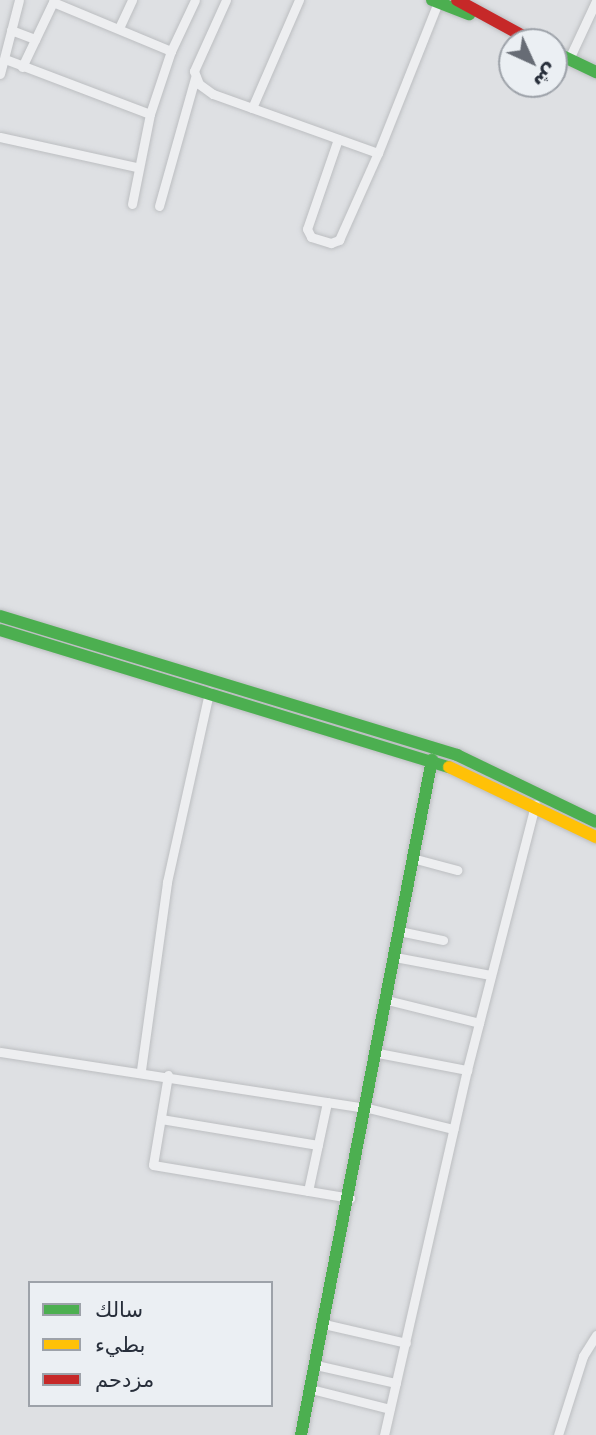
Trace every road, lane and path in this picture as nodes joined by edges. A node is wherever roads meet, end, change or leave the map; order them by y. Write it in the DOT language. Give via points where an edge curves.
graph roads {
  1 [pos="19,0"];
  2 [pos="132,0"];
  3 [pos="195,0"];
  4 [pos="226,0"];
  5 [pos="299,0"];
  6 [pos="457,0"];
  7 [pos="53,1"];
  8 [pos="436,1"];
  9 [pos="596,1"];
  10 [pos="120,28"];
  11 [pos="505,28"];
  12 [pos="11,30"];
  13 [pos="36,39"];
  14 [pos="171,51"];
  15 [pos="5,59"];
  16 [pos="569,59"];
  17 [pos="22,67"];
  18 [pos="596,72"];
  19 [pos="0,74"];
  20 [pos="195,78"];
  21 [pos="251,108"];
  22 [pos="150,114"];
  23 [pos="0,137"];
  24 [pos="338,139"];
  25 [pos="378,153"];
  26 [pos="137,167"];
  27 [pos="132,204"];
  28 [pos="159,206"];
  29 [pos="0,616"];
  30 [pos="0,630"];
  31 [pos="209,692"];
  32 [pos="432,760"];
  33 [pos="535,805"];
  34 [pos="596,822"];
  35 [pos="596,838"];
  36 [pos="412,858"];
  37 [pos="457,870"];
  38 [pos="399,931"];
  39 [pos="443,940"];
  40 [pos="395,957"];
  41 [pos="491,975"];
  42 [pos="387,1000"];
  43 [pos="479,1023"];
  44 [pos="0,1052"];
  45 [pos="378,1053"];
  46 [pos="141,1070"];
  47 [pos="467,1070"];
  48 [pos="168,1075"];
  49 [pos="327,1102"];
  50 [pos="368,1108"];
  51 [pos="160,1119"];
  52 [pos="453,1129"];
  53 [pos="318,1144"];
  54 [pos="308,1191"];
  55 [pos="350,1198"];
  56 [pos="324,1324"];
  57 [pos="596,1335"];
  58 [pos="406,1343"];
  59 [pos="316,1365"];
  60 [pos="396,1383"];
  61 [pos="311,1389"];
  62 [pos="390,1409"];
  63 [pos="301,1435"];
  64 [pos="384,1435"];
  65 [pos="558,1435"];
  1 -- 12 [label="street"];
  2 -- 10 [label="street"];
  3 -- 14 [label="street"];
  4 -- 20 [label="street"];
  5 -- 21 [label="street"];
  6 -- 11 [label="main road"];
  7 -- 10 [label="street"];
  7 -- 13 [label="street"];
  8 -- 11 [label="main road"];
  8 -- 25 [label="street"];
  9 -- 16 [label="street"];
  10 -- 14 [label="street"];
  12 -- 13 [label="street"];
  12 -- 15 [label="street"];
  13 -- 17 [label="street"];
  14 -- 22 [label="street"];
  15 -- 17 [label="street"];
  15 -- 19 [label="street"];
  16 -- 18 [label="main road"];
  17 -- 22 [label="street"];
  20 -- 21 [label="street" via="213,94"];
  20 -- 28 [label="street"];
  21 -- 24 [label="street"];
  22 -- 26 [label="street"];
  23 -- 26 [label="street"];
  24 -- 25 [label="street"];
  24 -- 25 [label="street" via="307,229 311,237 331,243 339,240"];
  26 -- 27 [label="street"];
  29 -- 34 [label="main road" via="457,755"];
  30 -- 31 [label="main road"];
  31 -- 32 [label="main road"];
  31 -- 46 [label="street" via="167,882"];
  32 -- 33 [label="main road"];
  32 -- 36 [label="main road"];
  33 -- 35 [label="main road"];
  33 -- 41 [label="street"];
  36 -- 37 [label="street"];
  36 -- 38 [label="main road"];
  38 -- 39 [label="street"];
  38 -- 40 [label="main road"];
  40 -- 41 [label="street"];
  40 -- 42 [label="main road"];
  41 -- 43 [label="street"];
  42 -- 43 [label="street"];
  42 -- 45 [label="main road"];
  43 -- 47 [label="street"];
  44 -- 46 [label="street" via="105,1069"];
  45 -- 47 [label="street"];
  45 -- 50 [label="main road"];
  46 -- 48 [label="street"];
  47 -- 52 [label="street"];
  48 -- 49 [label="street"];
  48 -- 51 [label="street"];
  49 -- 50 [label="street"];
  49 -- 53 [label="street"];
  50 -- 52 [label="street"];
  50 -- 55 [label="main road"];
  51 -- 53 [label="street"];
  51 -- 54 [label="street" via="153,1166"];
  52 -- 58 [label="street"];
  53 -- 54 [label="street"];
  54 -- 55 [label="street"];
  55 -- 56 [label="main road"];
  56 -- 58 [label="street"];
  56 -- 59 [label="main road"];
  57 -- 65 [label="street" via="583,1356"];
  58 -- 60 [label="street"];
  59 -- 60 [label="street"];
  59 -- 61 [label="main road"];
  60 -- 62 [label="street"];
  61 -- 62 [label="street"];
  61 -- 63 [label="main road"];
  62 -- 64 [label="street"];
}
